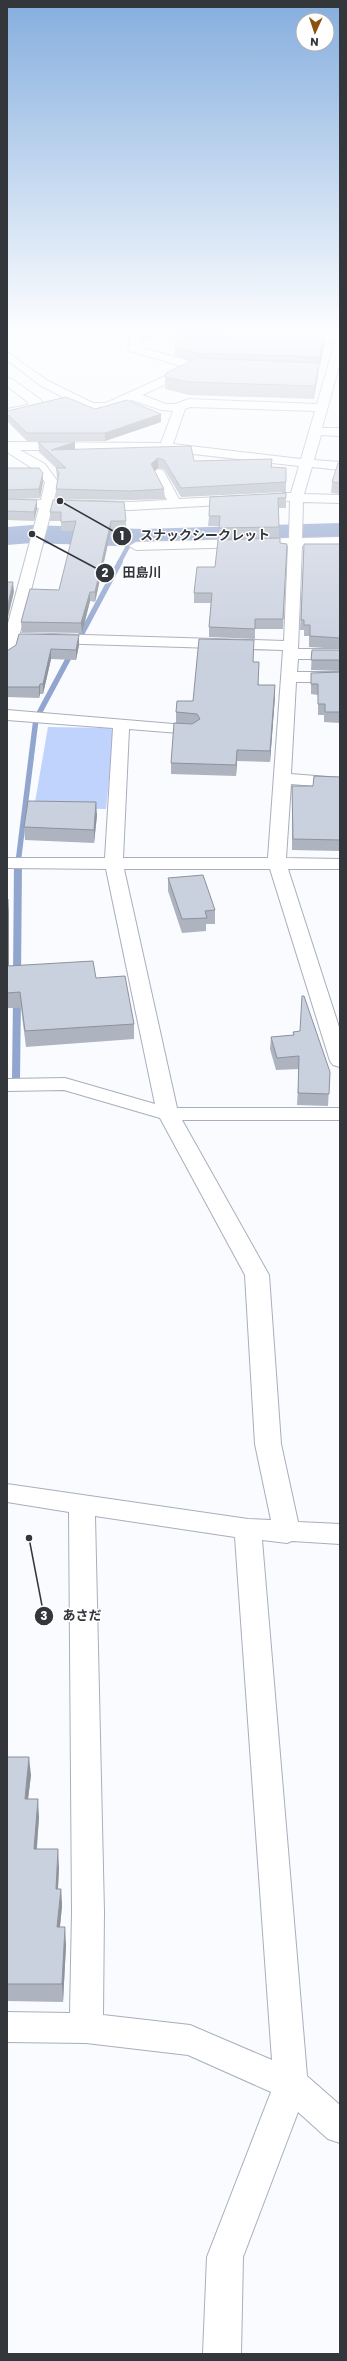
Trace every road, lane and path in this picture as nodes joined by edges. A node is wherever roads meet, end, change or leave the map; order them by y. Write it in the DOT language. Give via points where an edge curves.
graph roads {
  1 [pos="169,438"];
  2 [pos="314,438"];
  3 [pos="7,446"];
  4 [pos="166,446"];
  5 [pos="306,464"];
  6 [pos="340,466"];
  7 [pos="158,473"];
  8 [pos="297,496"];
  9 [pos="266,498"];
  10 [pos="251,499"];
  11 [pos="340,499"];
  12 [pos="7,503"];
  13 [pos="175,503"];
  14 [pos="46,504"];
  15 [pos="297,527"];
  16 [pos="311,527"];
  17 [pos="281,528"];
  18 [pos="340,541"];
  19 [pos="296,542"];
  20 [pos="136,546"];
  21 [pos="9,637"];
  22 [pos="291,650"];
  23 [pos="340,654"];
  24 [pos="7,655"];
  25 [pos="289,677"];
  26 [pos="340,677"];
  27 [pos="7,715"];
  28 [pos="121,725"];
  29 [pos="191,730"];
  30 [pos="283,778"];
  31 [pos="340,782"];
  32 [pos="7,863"];
  33 [pos="114,864"];
  34 [pos="277,864"];
  35 [pos="340,864"];
  36 [pos="331,998"];
  37 [pos="340,1061"];
  38 [pos="7,1085"];
  39 [pos="168,1114"];
  40 [pos="340,1114"];
  41 [pos="7,1493"];
  42 [pos="82,1506"];
  43 [pos="248,1529"];
  44 [pos="287,1533"];
  45 [pos="340,1534"];
  46 [pos="7,2027"];
  47 [pos="86,2028"];
  48 [pos="291,2084"];
  49 [pos="340,2127"];
  50 [pos="222,2354"];
  1 -- 4 [label="street"];
  2 -- 5 [label="street"];
  3 -- 4 [label="street"];
  3 -- 14 [label="street" via="47,474 52,482"];
  4 -- 5 [label="street"];
  5 -- 6 [label="street"];
  5 -- 8 [label="street"];
  7 -- 13 [label="street"];
  8 -- 9 [label="street"];
  8 -- 11 [label="street"];
  8 -- 15 [label="street"];
  10 -- 13 [label="street"];
  12 -- 14 [label="street"];
  13 -- 14 [label="street" via="130,506"];
  14 -- 21 [label="street" via="19,583"];
  15 -- 16 [label="street"];
  15 -- 17 [label="street"];
  15 -- 19 [label="street"];
  18 -- 19 [label="street"];
  19 -- 20 [label="street"];
  19 -- 22 [label="street"];
  21 -- 22 [label="street"];
  21 -- 24 [label="street"];
  22 -- 23 [label="street"];
  22 -- 25 [label="street"];
  25 -- 26 [label="street"];
  25 -- 30 [label="street"];
  27 -- 28 [label="street"];
  28 -- 29 [label="street"];
  28 -- 33 [label="street"];
  30 -- 31 [label="street"];
  30 -- 34 [label="street"];
  32 -- 33 [label="street"];
  33 -- 34 [label="street"];
  33 -- 39 [label="street"];
  34 -- 35 [label="street"];
  34 -- 36 [label="street"];
  36 -- 37 [label="street"];
  38 -- 39 [label="street" via="65,1084"];
  39 -- 40 [label="street"];
  39 -- 44 [label="street" via="257,1275 268,1444"];
  41 -- 42 [label="street"];
  42 -- 43 [label="street"];
  42 -- 47 [label="street" via="88,1912"];
  43 -- 44 [label="street"];
  43 -- 48 [label="street"];
  44 -- 45 [label="street"];
  46 -- 47 [label="street"];
  47 -- 48 [label="street" via="190,2040"];
  48 -- 49 [label="street"];
  48 -- 50 [label="street" via="225,2257"];
}
